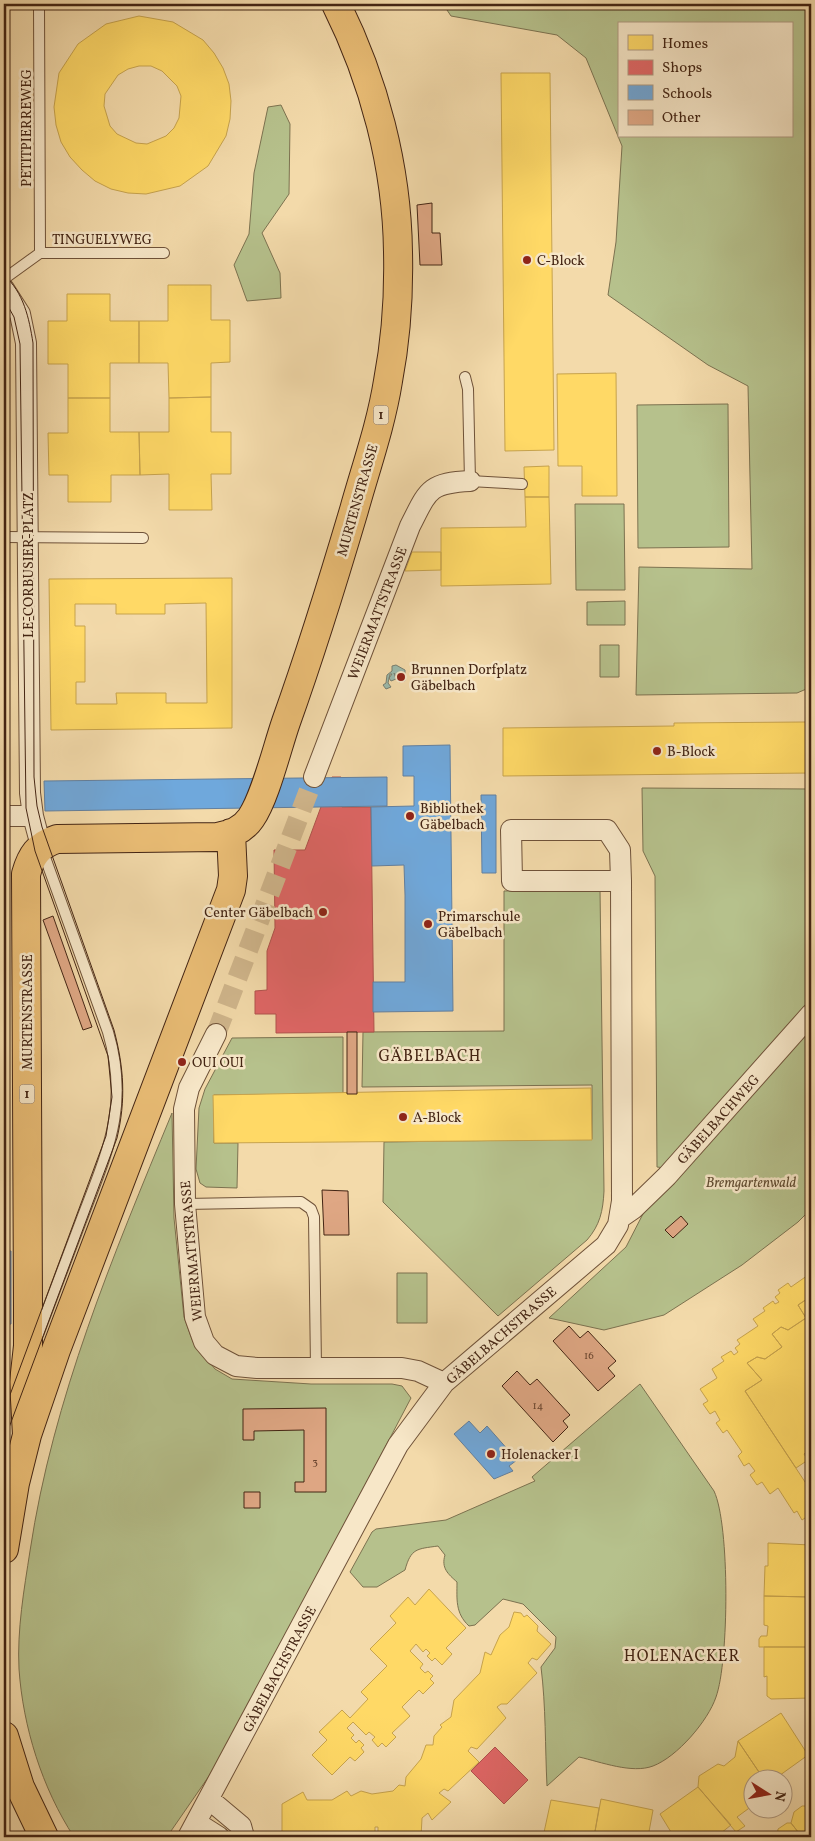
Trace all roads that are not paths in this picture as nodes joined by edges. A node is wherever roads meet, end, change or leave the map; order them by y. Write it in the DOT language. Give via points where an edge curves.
graph roads {
  1 [pos="39,4"];
  2 [pos="336,4"];
  3 [pos="40,253"];
  4 [pos="164,253"];
  5 [pos="4,279"];
  6 [pos="4,289"];
  7 [pos="465,377"];
  8 [pos="470,481"];
  9 [pos="522,484"];
  10 [pos="4,537"];
  11 [pos="28,537"];
  12 [pos="143,538"];
  13 [pos="314,777"];
  14 [pos="4,816"];
  15 [pos="32,816"];
  16 [pos="231,833"];
  17 [pos="41,846"];
  18 [pos="621,881"];
  19 [pos="811,1014"];
  20 [pos="216,1034"];
  21 [pos="112,1142"];
  22 [pos="115,1172"];
  23 [pos="185,1204"];
  24 [pos="620,1218"];
  25 [pos="26,1364"];
  26 [pos="316,1368"];
  27 [pos="444,1383"];
  28 [pos="27,1435"];
  29 [pos="4,1549"];
  30 [pos="4,1736"];
  31 [pos="210,1800"];
  32 [pos="193,1830"];
  33 [pos="44,1837"];
  34 [pos="219,1837"];
  35 [pos="244,1837"];
  1 -- 3 [label="lane, PETITPIERREWEG"];
  2 -- 16 [label="main road, MURTENSTRASSE / 1" via="359,56 384,138 398,250 394,341 377,432 315,640 255,810 244,826"];
  3 -- 4 [label="lane, TINGUELYWEG"];
  3 -- 5 [label="lane"];
  6 -- 11 [label="street, LE-CORBUSIER-PLATZ" via="20,314 26,343"];
  7 -- 8 [label="lane"];
  8 -- 9 [label="lane"];
  8 -- 13 [label="street, WEIERMATTSTRASSE" via="443,483 434,488 421,504"];
  10 -- 11 [label="lane"];
  11 -- 12 [label="lane"];
  11 -- 15 [label="street, LE-CORBUSIER-PLATZ"];
  14 -- 15 [label="street"];
  15 -- 17 [label="street, LE-CORBUSIER-PLATZ"];
  16 -- 17 [label="main road, MURTENSTRASSE / 1" via="217,837 63,838"];
  16 -- 22 [label="main road, MURTENSTRASSE / 1" via="234,876 229,897"];
  17 -- 21 [label="lane" via="115,1056 118,1098"];
  17 -- 25 [label="main road, MURTENSTRASSE / 1" via="32,856 26,874"];
  18 -- 18 [label="street, GÄBELBACHSTRASSE" via="620,850 607,830 511,830 512,882"];
  18 -- 24 [label="street, GÄBELBACHSTRASSE"];
  19 -- 24 [label="street, GÄBELBACHWEG" via="667,1176"];
  20 -- 23 [label="street, WEIERMATTSTRASSE" via="184,1103"];
  21 -- 22 [label="lane"];
  21 -- 25 [label="lane"];
  22 -- 28 [label="main road, MURTENSTRASSE / 1"];
  23 -- 26 [label="street, WEIERMATTSTRASSE" via="195,1317 210,1350 236,1366"];
  23 -- 26 [label="lane" via="301,1202 311,1208 314,1217"];
  24 -- 27 [label="street, GÄBELBACHSTRASSE" via="606,1245"];
  25 -- 28 [label="main road, MURTENSTRASSE / 1"];
  26 -- 27 [label="street, WEIERMATTSTRASSE" via="402,1368 418,1371"];
  27 -- 31 [label="street, GÄBELBACHSTRASSE" via="398,1445"];
  28 -- 29 [label="main road, MURTENSTRASSE / 1"];
  30 -- 33 [label="main road" via="20,1787"];
  31 -- 32 [label="street, GÄBELBACHSTRASSE"];
  31 -- 35 [label="street" via="241,1826"];
  32 -- 34 [label="street"];
}
